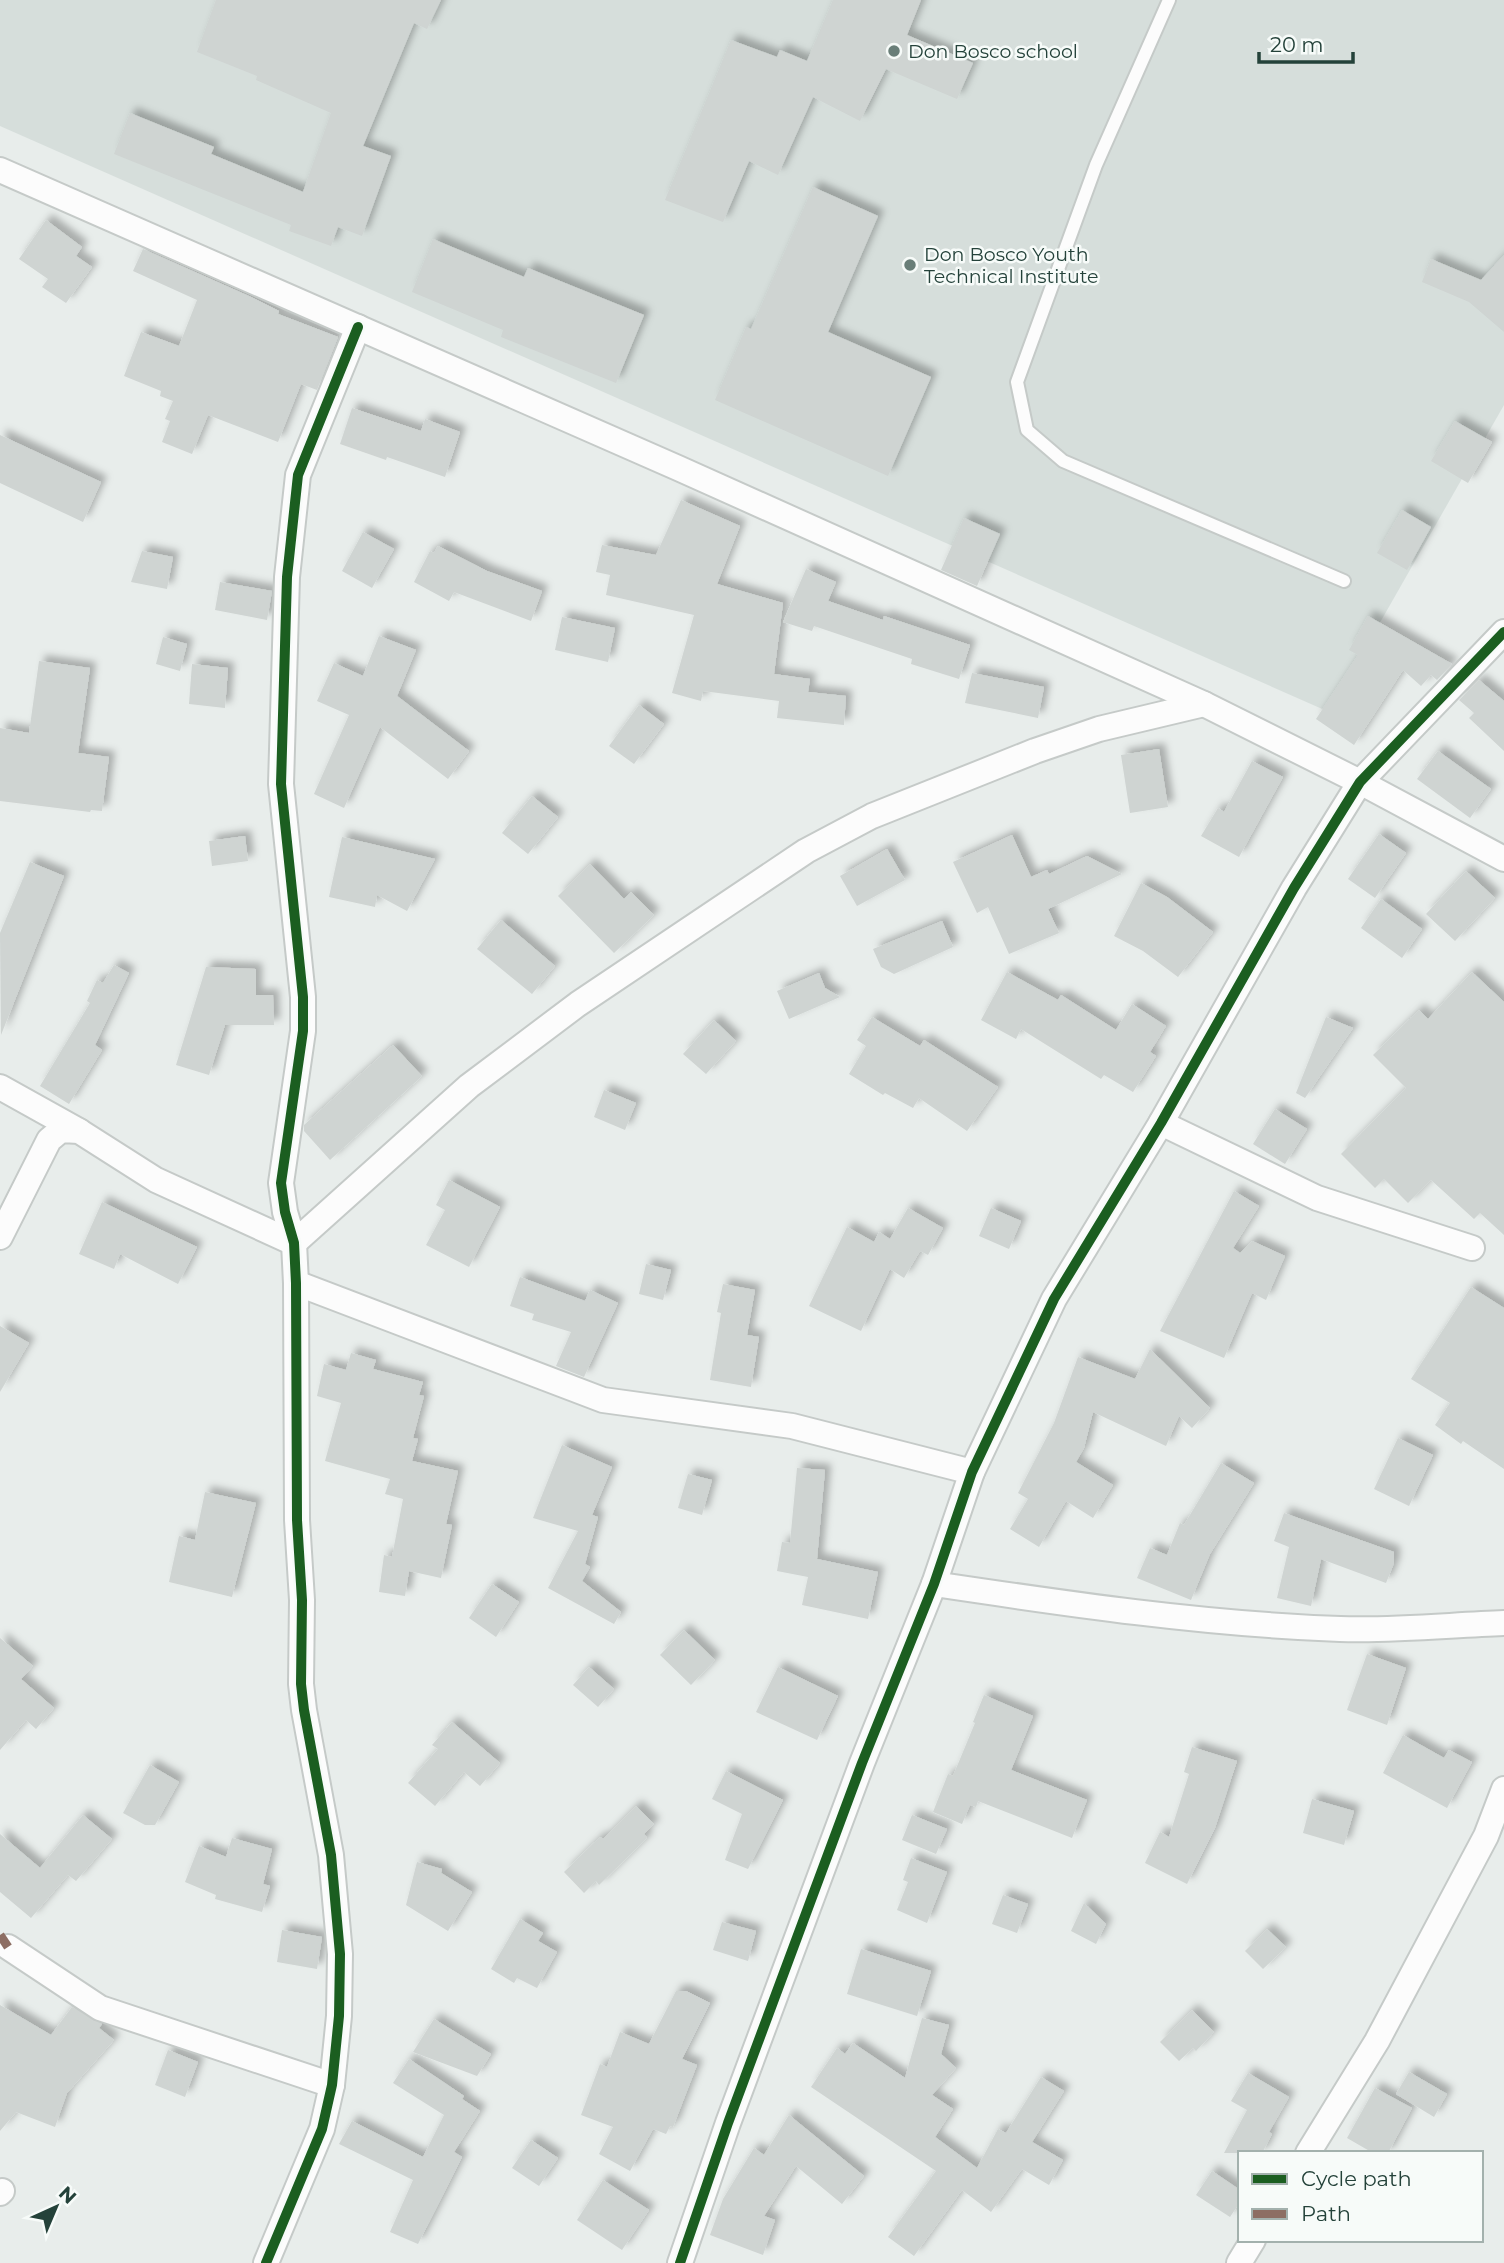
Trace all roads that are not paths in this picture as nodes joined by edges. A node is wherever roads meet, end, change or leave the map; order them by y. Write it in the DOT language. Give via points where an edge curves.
graph roads {
  1 [pos="1170,0"];
  2 [pos="0,170"];
  3 [pos="358,327"];
  4 [pos="1344,581"];
  5 [pos="1504,632"];
  6 [pos="1204,704"];
  7 [pos="1360,782"];
  8 [pos="1504,859"];
  9 [pos="0,1087"];
  10 [pos="1161,1123"];
  11 [pos="79,1131"];
  12 [pos="0,1237"];
  13 [pos="294,1243"];
  14 [pos="1472,1248"];
  15 [pos="296,1283"];
  16 [pos="972,1472"];
  17 [pos="934,1584"];
  18 [pos="1504,1623"];
  19 [pos="1504,1789"];
  20 [pos="8,1947"];
  21 [pos="332,2085"];
  22 [pos="1309,2151"];
  23 [pos="1252,2242"];
  24 [pos="266,2263"];
  25 [pos="680,2263"];
  26 [pos="1239,2263"];
  1 -- 4 [label="lane" via="1096,165 1017,382 1027,430 1063,461"];
  2 -- 3 [label="street"];
  3 -- 6 [label="street"];
  3 -- 13 [label="street" via="298,475 287,577 281,783 303,1020 281,1182"];
  5 -- 7 [label="street"];
  6 -- 7 [label="street"];
  6 -- 13 [label="street" via="1099,729 1035,751 872,816 806,851 578,1004 469,1086"];
  7 -- 8 [label="street"];
  7 -- 10 [label="street" via="1294,888"];
  9 -- 11 [label="street"];
  10 -- 14 [label="street" via="1317,1198"];
  10 -- 16 [label="street" via="1054,1299"];
  11 -- 12 [label="street" via="61,1130 49,1140"];
  11 -- 13 [label="street" via="156,1180"];
  13 -- 15 [label="street"];
  15 -- 16 [label="street" via="603,1400 792,1426"];
  15 -- 21 [label="street" via="301,1684 331,1856 340,1954"];
  16 -- 17 [label="street"];
  17 -- 18 [label="street" via="1107,1609 1279,1625 1343,1629"];
  17 -- 25 [label="street" via="838,1827"];
  19 -- 22 [label="street" via="1486,1836 1377,2041"];
  20 -- 21 [label="street" via="100,2008"];
  21 -- 24 [label="street" via="322,2129"];
  23 -- 26 [label="street"];
}
